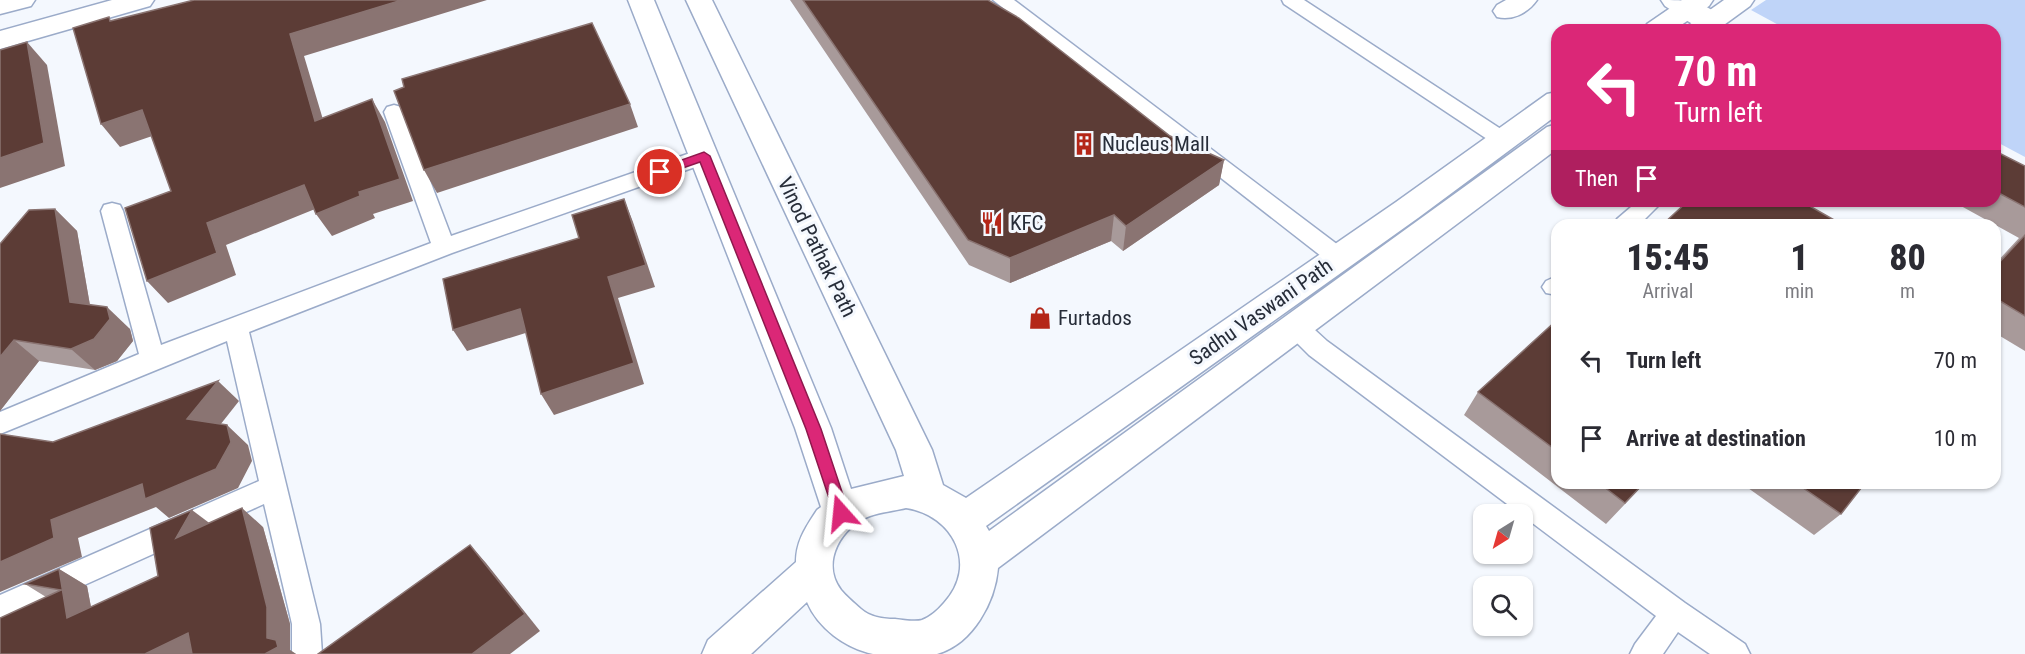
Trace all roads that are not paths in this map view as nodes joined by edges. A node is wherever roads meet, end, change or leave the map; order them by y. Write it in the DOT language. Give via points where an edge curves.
graph roads {
  1 [pos="22,0"];
  2 [pos="141,0"];
  3 [pos="641,0"];
  4 [pos="699,0"];
  5 [pos="1002,0"];
  6 [pos="1292,0"];
  7 [pos="1741,0"];
  8 [pos="0,6"];
  9 [pos="1694,12"];
  10 [pos="1669,24"];
  11 [pos="0,40"];
  12 [pos="1551,105"];
  13 [pos="394,112"];
  14 [pos="1551,138"];
  15 [pos="1503,140"];
  16 [pos="704,156"];
  17 [pos="1645,207"];
  18 [pos="112,211"];
  19 [pos="1632,219"];
  20 [pos="444,247"];
  21 [pos="1338,257"];
  22 [pos="237,326"];
  23 [pos="1295,326"];
  24 [pos="153,359"];
  25 [pos="0,423"];
  26 [pos="273,487"];
  27 [pos="928,496"];
  28 [pos="841,513"];
  29 [pos="963,521"];
  30 [pos="979,560"];
  31 [pos="812,572"];
  32 [pos="0,609"];
  33 [pos="1675,613"];
  34 [pos="941,645"];
  35 [pos="854,648"];
  36 [pos="308,654"];
  37 [pos="722,654"];
  38 [pos="1644,654"];
  39 [pos="1736,654"];
  1 -- 8 [label="main road"];
  2 -- 11 [label="main road"];
  3 -- 16 [label="main road"];
  4 -- 27 [label="main road, Vinod Pathak Path" via="914,450"];
  5 -- 21 [label="lane"];
  6 -- 15 [label="lane"];
  7 -- 9 [label="main road"];
  9 -- 10 [label="main road"];
  12 -- 15 [label="main road, Sadhu Vaswani Path"];
  13 -- 20 [label="lane"];
  14 -- 23 [label="main road, Sadhu Vaswani Path"];
  15 -- 21 [label="main road, Sadhu Vaswani Path"];
  16 -- 20 [label="lane"];
  16 -- 28 [label="main road" via="813,429"];
  17 -- 19 [label="lane"];
  18 -- 24 [label="lane"];
  20 -- 22 [label="lane"];
  21 -- 29 [label="main road, Sadhu Vaswani Path"];
  22 -- 24 [label="lane"];
  22 -- 26 [label="lane"];
  23 -- 30 [label="main road, Sadhu Vaswani Path"];
  23 -- 33 [label="lane" via="1327,355"];
  24 -- 25 [label="lane"];
  26 -- 32 [label="lane"];
  26 -- 36 [label="lane" via="306,624"];
  27 -- 28 [label="main road" via="906,492 883,494"];
  27 -- 29 [label="main road"];
  28 -- 31 [label="main road" via="815,550"];
  29 -- 30 [label="main road" via="975,539"];
  30 -- 34 [label="main road" via="977,583"];
  31 -- 35 [label="main road" via="815,594 825,614"];
  31 -- 37 [label="main road"];
  33 -- 38 [label="lane"];
  33 -- 39 [label="lane"];
  34 -- 35 [label="main road"];
}
